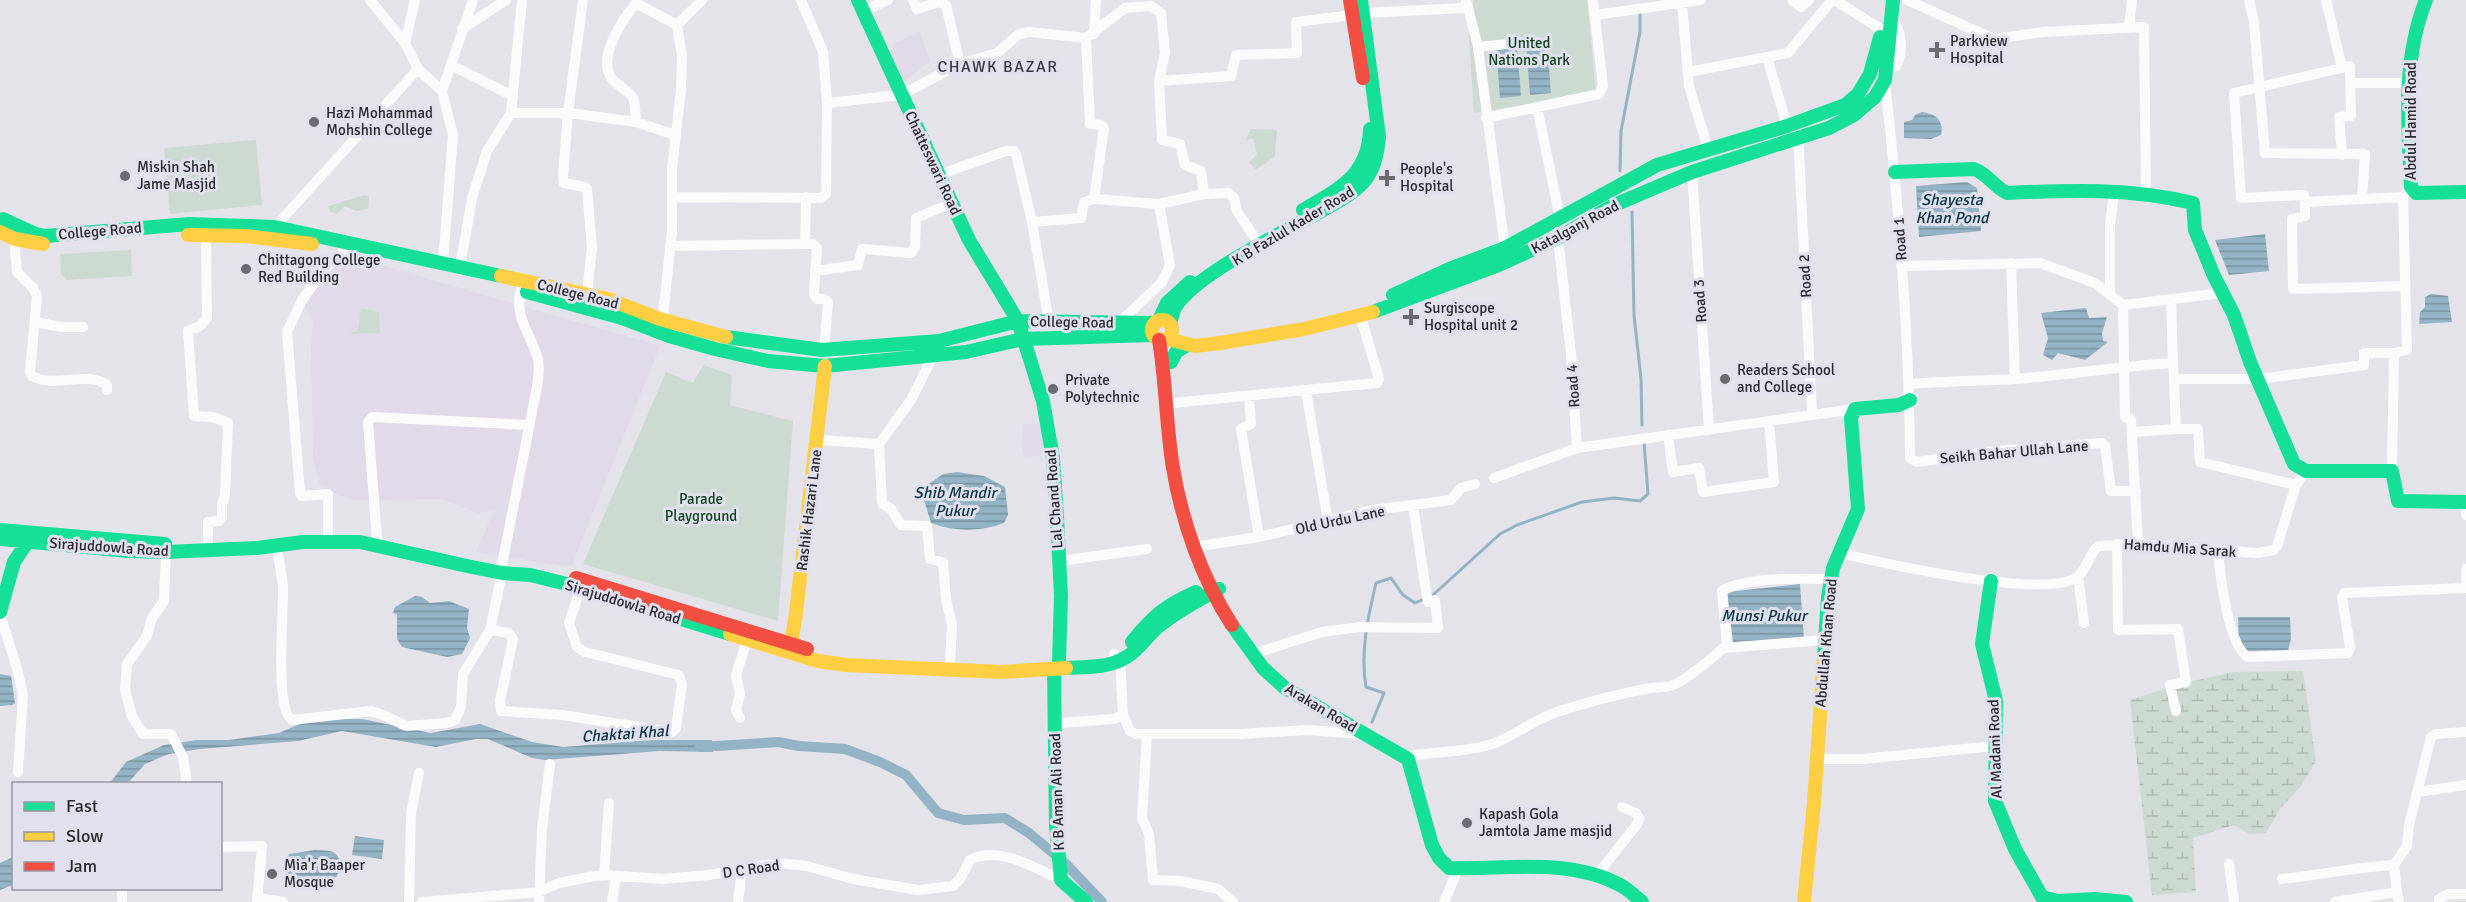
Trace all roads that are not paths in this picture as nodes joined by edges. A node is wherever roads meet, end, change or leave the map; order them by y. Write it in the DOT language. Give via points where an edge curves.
graph roads {
  1 [pos="370,0"];
  2 [pos="415,0"];
  3 [pos="473,0"];
  4 [pos="506,0"];
  5 [pos="522,0"];
  6 [pos="583,0"];
  7 [pos="702,0"];
  8 [pos="801,0"];
  9 [pos="888,0"];
  10 [pos="913,0"];
  11 [pos="1096,0"];
  12 [pos="1350,0"];
  13 [pos="1593,0"];
  14 [pos="1701,0"];
  15 [pos="1792,0"];
  16 [pos="1809,0"];
  17 [pos="1834,0"];
  18 [pos="1885,0"];
  19 [pos="1893,0"];
  20 [pos="1907,0"];
  21 [pos="2132,0"];
  22 [pos="2248,0"];
  23 [pos="2326,0"];
  24 [pos="2426,0"];
  25 [pos="636,1"];
  26 [pos="1682,3"];
  27 [pos="1466,4"];
  28 [pos="860,6"];
  29 [pos="1359,10"];
  30 [pos="1595,15"];
  31 [pos="677,25"];
  32 [pos="2129,27"];
  33 [pos="462,30"];
  34 [pos="1882,30"];
  35 [pos="1090,36"];
  36 [pos="1528,42"];
  37 [pos="405,43"];
  38 [pos="1478,47"];
  39 [pos="1767,57"];
  40 [pos="960,64"];
  41 [pos="451,65"];
  42 [pos="2342,68"];
  43 [pos="418,69"];
  44 [pos="1688,72"];
  45 [pos="1885,75"];
  46 [pos="1160,81"];
  47 [pos="2351,83"];
  48 [pos="2410,83"];
  49 [pos="2259,88"];
  50 [pos="442,92"];
  51 [pos="1858,94"];
  52 [pos="901,95"];
  53 [pos="513,96"];
  54 [pos="827,103"];
  55 [pos="1868,105"];
  56 [pos="1538,107"];
  57 [pos="511,113"];
  58 [pos="568,113"];
  59 [pos="1486,118"];
  60 [pos="636,122"];
  61 [pos="1792,124"];
  62 [pos="675,135"];
  63 [pos="1798,138"];
  64 [pos="1708,149"];
  65 [pos="2342,155"];
  66 [pos="1692,172"];
  67 [pos="1895,172"];
  68 [pos="938,175"];
  69 [pos="2114,192"];
  70 [pos="2407,192"];
  71 [pos="2466,192"];
  72 [pos="1204,194"];
  73 [pos="2146,195"];
  74 [pos="672,197"];
  75 [pos="806,197"];
  76 [pos="1094,199"];
  77 [pos="2362,199"];
  78 [pos="2305,202"];
  79 [pos="952,203"];
  80 [pos="1159,204"];
  81 [pos="1560,218"];
  82 [pos="1032,222"];
  83 [pos="1,224"];
  84 [pos="274,227"];
  85 [pos="206,236"];
  86 [pos="1558,238"];
  87 [pos="18,240"];
  88 [pos="1256,241"];
  89 [pos="805,244"];
  90 [pos="670,246"];
  91 [pos="1505,248"];
  92 [pos="344,250"];
  93 [pos="443,263"];
  94 [pos="2010,264"];
  95 [pos="1901,266"];
  96 [pos="460,267"];
  97 [pos="815,271"];
  98 [pos="2405,286"];
  99 [pos="520,290"];
  100 [pos="2222,293"];
  101 [pos="587,294"];
  102 [pos="2110,295"];
  103 [pos="2171,299"];
  104 [pos="2123,305"];
  105 [pos="1361,317"];
  106 [pos="35,321"];
  107 [pos="1018,321"];
  108 [pos="1049,322"];
  109 [pos="1119,323"];
  110 [pos="658,325"];
  111 [pos="83,327"];
  112 [pos="1162,330"];
  113 [pos="1023,339"];
  114 [pos="1187,345"];
  115 [pos="824,350"];
  116 [pos="2394,353"];
  117 [pos="933,356"];
  118 [pos="1170,362"];
  119 [pos="2173,363"];
  120 [pos="825,366"];
  121 [pos="2124,366"];
  122 [pos="2174,378"];
  123 [pos="2015,379"];
  124 [pos="2259,379"];
  125 [pos="1909,384"];
  126 [pos="108,390"];
  127 [pos="1306,391"];
  128 [pos="1249,396"];
  129 [pos="1910,400"];
  130 [pos="1173,403"];
  131 [pos="1855,409"];
  132 [pos="1812,414"];
  133 [pos="1769,422"];
  134 [pos="528,425"];
  135 [pos="2176,429"];
  136 [pos="1709,430"];
  137 [pos="2132,432"];
  138 [pos="1668,435"];
  139 [pos="818,440"];
  140 [pos="879,444"];
  141 [pos="1577,447"];
  142 [pos="2306,471"];
  143 [pos="2392,471"];
  144 [pos="1494,478"];
  145 [pos="1475,484"];
  146 [pos="2296,485"];
  147 [pos="2136,491"];
  148 [pos="1413,505"];
  149 [pos="2466,506"];
  150 [pos="1328,522"];
  151 [pos="0,530"];
  152 [pos="328,536"];
  153 [pos="1259,537"];
  154 [pos="0,539"];
  155 [pos="377,539"];
  156 [pos="28,541"];
  157 [pos="208,544"];
  158 [pos="2117,544"];
  159 [pos="2138,544"];
  160 [pos="278,545"];
  161 [pos="1200,546"];
  162 [pos="167,548"];
  163 [pos="1147,549"];
  164 [pos="2218,551"];
  165 [pos="1840,553"];
  166 [pos="1059,561"];
  167 [pos="502,569"];
  168 [pos="2466,569"];
  169 [pos="2078,576"];
  170 [pos="1831,579"];
  171 [pos="1991,581"];
  172 [pos="2466,582"];
  173 [pos="1214,588"];
  174 [pos="2466,588"];
  175 [pos="579,593"];
  176 [pos="0,613"];
  177 [pos="2084,623"];
  178 [pos="490,630"];
  179 [pos="747,640"];
  180 [pos="1824,640"];
  181 [pos="788,648"];
  182 [pos="1724,648"];
  183 [pos="1259,652"];
  184 [pos="1117,657"];
  185 [pos="950,664"];
  186 [pos="1058,667"];
  187 [pos="2176,711"];
  188 [pos="1123,715"];
  189 [pos="740,718"];
  190 [pos="1060,723"];
  191 [pos="2466,732"];
  192 [pos="1363,733"];
  193 [pos="1147,734"];
  194 [pos="1995,746"];
  195 [pos="1411,757"];
  196 [pos="1817,759"];
  197 [pos="550,764"];
  198 [pos="18,772"];
  199 [pos="419,773"];
  200 [pos="187,782"];
  201 [pos="2466,785"];
  202 [pos="2417,792"];
  203 [pos="609,803"];
  204 [pos="1622,807"];
  205 [pos="1060,826"];
  206 [pos="222,847"];
  207 [pos="2229,864"];
  208 [pos="2394,865"];
  209 [pos="1458,868"];
  210 [pos="742,869"];
  211 [pos="1601,870"];
  212 [pos="604,875"];
  213 [pos="616,876"];
  214 [pos="2282,879"];
  215 [pos="1063,882"];
  216 [pos="2466,894"];
  217 [pos="539,897"];
  218 [pos="2398,897"];
  219 [pos="257,900"];
  220 [pos="283,902"];
  221 [pos="409,902"];
  222 [pos="422,902"];
  223 [pos="612,902"];
  224 [pos="738,902"];
  225 [pos="1086,902"];
  226 [pos="1233,902"];
  227 [pos="1444,902"];
  228 [pos="1642,902"];
  229 [pos="1649,902"];
  230 [pos="1804,902"];
  231 [pos="2126,902"];
  232 [pos="2234,902"];
  233 [pos="2335,902"];
  234 [pos="2439,902"];
  1 -- 37 [label="street"];
  2 -- 37 [label="street"];
  3 -- 33 [label="street"];
  4 -- 33 [label="street"];
  5 -- 53 [label="street"];
  6 -- 58 [label="street"];
  7 -- 31 [label="street"];
  8 -- 54 [label="street" via="823,52"];
  9 -- 28 [label="street"];
  10 -- 40 [label="street" via="917,9 945,5"];
  11 -- 35 [label="street"];
  12 -- 29 [label="main road, K B Fazlul Kader Road"];
  13 -- 30 [label="street"];
  14 -- 26 [label="street"];
  15 -- 16 [label="street" via="1801,7"];
  17 -- 34 [label="street"];
  17 -- 39 [label="street" via="1788,53"];
  18 -- 34 [label="main road"];
  19 -- 45 [label="main road, Katalganj Road"];
  20 -- 32 [label="street" via="1994,39"];
  21 -- 32 [label="street"];
  22 -- 49 [label="street" via="2254,22"];
  23 -- 42 [label="street"];
  24 -- 48 [label="main road, Abdul Hamid Road" via="2413,36"];
  25 -- 31 [label="street"];
  25 -- 60 [label="street" via="621,22 607,67 611,77 633,98"];
  26 -- 30 [label="street"];
  26 -- 44 [label="street"];
  27 -- 29 [label="street"];
  27 -- 38 [label="street"];
  28 -- 52 [label="main road, Chatteswari Road"];
  29 -- 46 [label="street" via="1296,22 1297,53 1236,55 1231,76"];
  29 -- 88 [label="main road, K B Fazlul Kader Road" via="1378,123 1373,168 1352,192"];
  30 -- 56 [label="street" via="1602,91"];
  31 -- 62 [label="street" via="682,56"];
  32 -- 73 [label="street" via="2145,29"];
  33 -- 41 [label="street"];
  34 -- 51 [label="main road" via="1870,74"];
  35 -- 40 [label="street" via="1019,34 997,53"];
  35 -- 46 [label="street" via="1125,8 1143,5 1157,9 1165,53"];
  35 -- 76 [label="street" via="1090,124 1104,128"];
  36 -- 38 [label="street"];
  37 -- 43 [label="street"];
  38 -- 59 [label="street"];
  39 -- 44 [label="street"];
  39 -- 61 [label="street, Road 2"];
  40 -- 52 [label="street"];
  41 -- 50 [label="street"];
  41 -- 53 [label="street"];
  42 -- 47 [label="street" via="2350,66"];
  42 -- 49 [label="street"];
  43 -- 50 [label="street"];
  43 -- 84 [label="street"];
  44 -- 64 [label="street"];
  45 -- 55 [label="main road, Katalganj Road" via="1881,90"];
  45 -- 67 [label="street, Road 1"];
  46 -- 72 [label="street" via="1162,140 1180,144 1185,165 1201,171"];
  47 -- 48 [label="street"];
  47 -- 65 [label="street" via="2351,116 2339,117"];
  48 -- 70 [label="main road, Abdul Hamid Road"];
  49 -- 65 [label="street" via="2265,153"];
  49 -- 78 [label="street" via="2234,93 2241,198 2304,195"];
  50 -- 93 [label="street" via="453,135"];
  51 -- 55 [label="main road"];
  51 -- 61 [label="main road, Katalganj Road" via="1845,105"];
  52 -- 54 [label="street"];
  52 -- 68 [label="main road, Chatteswari Road"];
  53 -- 57 [label="street"];
  54 -- 75 [label="street" via="826,194 821,198"];
  55 -- 63 [label="main road, Katalganj Road" via="1839,124"];
  56 -- 59 [label="street"];
  56 -- 81 [label="street"];
  57 -- 58 [label="street"];
  57 -- 96 [label="street" via="487,151 472,198"];
  58 -- 60 [label="street"];
  58 -- 101 [label="street" via="562,176 564,183 587,189 592,248"];
  59 -- 91 [label="street"];
  60 -- 62 [label="street"];
  61 -- 63 [label="street, Road 2"];
  61 -- 64 [label="main road, Katalganj Road"];
  62 -- 74 [label="street"];
  63 -- 66 [label="main road, Katalganj Road"];
  63 -- 132 [label="street, Road 2"];
  64 -- 81 [label="main road, Katalganj Road" via="1657,165"];
  65 -- 77 [label="street" via="2365,154"];
  66 -- 86 [label="main road, Katalganj Road" via="1612,206"];
  66 -- 136 [label="street, Road 3"];
  67 -- 69 [label="main road" via="1974,169 1982,171 1996,189 2007,193"];
  67 -- 95 [label="street, Road 1"];
  68 -- 79 [label="main road, Chatteswari Road"];
  68 -- 82 [label="street" via="1014,151"];
  69 -- 73 [label="main road"];
  69 -- 102 [label="street" via="2109,226"];
  70 -- 71 [label="main road, Abdul Hamid Road"];
  70 -- 77 [label="street"];
  70 -- 98 [label="street"];
  72 -- 80 [label="street"];
  72 -- 88 [label="street" via="1231,195"];
  73 -- 100 [label="main road" via="2193,203 2194,230"];
  74 -- 75 [label="street"];
  74 -- 90 [label="street"];
  75 -- 89 [label="street"];
  76 -- 80 [label="street"];
  76 -- 82 [label="street" via="1084,202 1081,218"];
  77 -- 78 [label="street"];
  78 -- 98 [label="street" via="2305,216 2292,219 2293,289"];
  79 -- 97 [label="street" via="916,218 915,247 911,253 862,249 858,265"];
  79 -- 107 [label="main road, Chatteswari Road" via="969,240"];
  80 -- 109 [label="street" via="1170,265 1167,274"];
  81 -- 91 [label="main road, Katalganj Road"];
  82 -- 108 [label="street"];
  83 -- 84 [label="main road, College Road" via="46,236 153,226 240,223"];
  83 -- 87 [label="main road, College Road"];
  84 -- 93 [label="main road, College Road"];
  85 -- 87 [label="main road, College Road" via="45,244"];
  85 -- 92 [label="main road, College Road" via="246,236"];
  85 -- 157 [label="street" via="207,318 188,331 194,416 228,423 222,518 208,522"];
  86 -- 105 [label="main road, Katalganj Road"];
  86 -- 141 [label="street, Road 4"];
  87 -- 106 [label="street" via="17,272 37,296"];
  88 -- 112 [label="main road, K B Fazlul Kader Road" via="1171,296 1161,309"];
  89 -- 90 [label="street"];
  89 -- 97 [label="street" via="817,248"];
  90 -- 110 [label="street" via="663,315"];
  91 -- 112 [label="main road, Katalganj Road" via="1377,301 1324,316 1204,334"];
  92 -- 99 [label="main road, College Road"];
  92 -- 152 [label="street" via="302,300 287,332 300,493 328,494"];
  93 -- 96 [label="main road, College Road"];
  94 -- 95 [label="street"];
  94 -- 102 [label="street" via="2040,263 2058,268 2095,283"];
  94 -- 123 [label="street"];
  95 -- 125 [label="street, Road 1"];
  96 -- 101 [label="main road, College Road"];
  97 -- 115 [label="street" via="814,298 828,302"];
  98 -- 116 [label="street" via="2407,350"];
  99 -- 110 [label="main road, College Road"];
  99 -- 134 [label="street" via="522,321 539,368"];
  100 -- 103 [label="street"];
  100 -- 124 [label="main road"];
  101 -- 110 [label="main road, College Road" via="608,299"];
  102 -- 104 [label="street"];
  103 -- 104 [label="street"];
  103 -- 119 [label="street"];
  104 -- 121 [label="street"];
  105 -- 114 [label="main road, Katalganj Road" via="1243,340"];
  105 -- 127 [label="street" via="1377,383"];
  106 -- 111 [label="street"];
  106 -- 126 [label="street" via="32,376 45,381 94,380 107,385"];
  107 -- 108 [label="main road, College Road"];
  107 -- 113 [label="main road, Chatteswari Road"];
  107 -- 115 [label="main road, College Road" via="939,341"];
  108 -- 109 [label="main road, College Road"];
  109 -- 112 [label="main road, College Road"];
  110 -- 115 [label="main road, College Road"];
  110 -- 120 [label="main road, College Road" via="715,349 768,362"];
  112 -- 113 [label="main road, College Road"];
  112 -- 114 [label="main road, Katalganj Road"];
  112 -- 118 [label="main road, Arakan Road"];
  112 -- 173 [label="main road, Arakan Road" via="1166,418 1174,470 1193,546"];
  113 -- 117 [label="main road, College Road"];
  113 -- 166 [label="main road, Lal Chand Road" via="1043,401 1053,458"];
  114 -- 118 [label="main road"];
  116 -- 124 [label="street" via="2364,353 2364,365"];
  116 -- 143 [label="street"];
  117 -- 120 [label="main road, College Road"];
  117 -- 140 [label="street" via="911,400"];
  118 -- 130 [label="main road, Arakan Road"];
  119 -- 121 [label="street"];
  119 -- 122 [label="street"];
  120 -- 139 [label="main road, Rashik Hazari Lane"];
  121 -- 123 [label="street"];
  121 -- 137 [label="street" via="2125,417 2131,418"];
  122 -- 124 [label="street"];
  122 -- 135 [label="street"];
  123 -- 125 [label="street"];
  124 -- 142 [label="main road" via="2295,464"];
  125 -- 129 [label="street, Road 1"];
  127 -- 128 [label="street"];
  127 -- 150 [label="street"];
  128 -- 130 [label="street"];
  128 -- 153 [label="street" via="1251,424 1241,429"];
  129 -- 131 [label="main road" via="1899,405"];
  129 -- 147 [label="street, Seikh Bahar Ullah Lane" via="1913,461 2102,443 2111,491"];
  130 -- 161 [label="main road, Arakan Road" via="1180,468"];
  131 -- 132 [label="street"];
  131 -- 165 [label="main road, Abdullah Khan Road" via="1851,431 1858,509"];
  132 -- 133 [label="street"];
  133 -- 136 [label="street"];
  133 -- 138 [label="street" via="1774,482 1703,492 1700,468 1673,472"];
  134 -- 155 [label="street" via="369,419"];
  134 -- 167 [label="street"];
  135 -- 137 [label="street"];
  135 -- 146 [label="street" via="2199,429 2200,462"];
  136 -- 138 [label="street"];
  137 -- 147 [label="street"];
  138 -- 141 [label="street"];
  139 -- 140 [label="street"];
  139 -- 181 [label="main road, Rashik Hazari Lane"];
  140 -- 185 [label="street" via="882,503 901,525 927,526 930,559 943,562 952,625"];
  141 -- 144 [label="street"];
  142 -- 143 [label="main road"];
  142 -- 146 [label="street, Hamdu Mia Sarak"];
  143 -- 149 [label="main road" via="2398,501"];
  145 -- 148 [label="street, Old Urdu Lane" via="1461,488 1451,500"];
  146 -- 164 [label="street, Hamdu Mia Sarak" via="2274,550"];
  147 -- 159 [label="street"];
  148 -- 150 [label="street, Old Urdu Lane"];
  148 -- 183 [label="street" via="1427,596 1435,600 1438,627 1360,627 1322,632"];
  150 -- 153 [label="street, Old Urdu Lane"];
  151 -- 162 [label="main road, Sirajuddowla Road"];
  152 -- 155 [label="main road, Sirajuddowla Road"];
  152 -- 157 [label="main road, Sirajuddowla Road"];
  153 -- 161 [label="street, Old Urdu Lane"];
  154 -- 156 [label="main road, Sirajuddowla Road"];
  155 -- 167 [label="main road, Sirajuddowla Road"];
  156 -- 162 [label="main road, Sirajuddowla Road" via="128,551"];
  156 -- 176 [label="main road" via="14,562"];
  157 -- 162 [label="main road, Sirajuddowla Road"];
  158 -- 159 [label="street, Hamdu Mia Sarak"];
  158 -- 169 [label="street, Hamdu Mia Sarak" via="2098,546"];
  158 -- 187 [label="street" via="2118,630 2178,628 2186,682 2170,685"];
  159 -- 164 [label="street, Hamdu Mia Sarak"];
  160 -- 162 [label="main road, Sirajuddowla Road"];
  160 -- 167 [label="main road, Sirajuddowla Road" via="360,542"];
  160 -- 178 [label="street" via="283,586 282,692 287,716 292,720 371,711 406,726 455,720 461,707 463,674"];
  161 -- 173 [label="main road, Arakan Road"];
  162 -- 200 [label="street" via="164,601 152,618 147,636 127,664 125,690 132,716 143,734 171,734 183,756"];
  163 -- 166 [label="street"];
  164 -- 174 [label="street" via="2236,644 2248,657 2348,653 2343,593"];
  165 -- 170 [label="main road, Abdullah Khan Road"];
  165 -- 171 [label="street" via="1926,572"];
  166 -- 186 [label="main road, Lal Chand Road"];
  167 -- 178 [label="street"];
  167 -- 179 [label="main road, Sirajuddowla Road" via="567,584"];
  167 -- 181 [label="main road, Sirajuddowla Road" via="591,582"];
  168 -- 172 [label="street"];
  169 -- 171 [label="street" via="2057,583"];
  169 -- 177 [label="street"];
  170 -- 180 [label="main road, Abdullah Khan Road"];
  170 -- 182 [label="street" via="1770,580 1730,586 1722,591 1727,644"];
  171 -- 194 [label="main road, Al Madani Road" via="1982,644 1996,701"];
  173 -- 183 [label="main road, Arakan Road"];
  173 -- 184 [label="main road, Sirajuddowla Road" via="1157,628 1133,653"];
  173 -- 192 [label="main road, Arakan Road" via="1269,675"];
  175 -- 178 [label="street" via="569,623 577,647 680,675 676,728 672,732 501,711 513,639 509,633"];
  176 -- 198 [label="street" via="23,695"];
  179 -- 181 [label="main road, Sirajuddowla Road"];
  179 -- 189 [label="street" via="736,675 740,694 736,710"];
  180 -- 182 [label="street"];
  180 -- 196 [label="main road, Abdullah Khan Road"];
  181 -- 185 [label="main road, Sirajuddowla Road"];
  181 -- 186 [label="main road, Sirajuddowla Road" via="846,665 1002,672"];
  182 -- 195 [label="street" via="1672,686 1556,712 1526,724 1498,742"];
  183 -- 195 [label="main road, Arakan Road" via="1290,686"];
  184 -- 186 [label="main road, Sirajuddowla Road" via="1098,666"];
  184 -- 188 [label="street"];
  185 -- 186 [label="main road, Sirajuddowla Road"];
  186 -- 190 [label="main road, K B Aman Ali Road"];
  186 -- 205 [label="main road, K B Aman Ali Road"];
  188 -- 190 [label="street"];
  188 -- 193 [label="street" via="1130,731"];
  190 -- 205 [label="main road, K B Aman Ali Road"];
  191 -- 202 [label="street" via="2431,737"];
  192 -- 193 [label="street" via="1307,730"];
  192 -- 195 [label="main road, Arakan Road"];
  193 -- 226 [label="street" via="1142,818 1149,834 1153,880 1218,889"];
  194 -- 196 [label="street" via="1863,759"];
  194 -- 231 [label="main road, Al Madani Road" via="1995,801 2015,849 2042,897 2058,901"];
  195 -- 209 [label="main road" via="1430,841 1440,860 1449,868"];
  195 -- 211 [label="main road" via="1421,768 1434,832 1454,862 1560,864"];
  196 -- 230 [label="main road, Abdullah Khan Road"];
  197 -- 217 [label="street"];
  199 -- 221 [label="street" via="411,813"];
  201 -- 202 [label="street"];
  202 -- 208 [label="street" via="2406,846"];
  203 -- 212 [label="street"];
  204 -- 211 [label="street" via="1636,813 1638,823"];
  205 -- 215 [label="main road, K B Aman Ali Road"];
  206 -- 219 [label="street" via="262,846"];
  207 -- 232 [label="street"];
  208 -- 214 [label="street" via="2359,866"];
  208 -- 218 [label="street"];
  209 -- 227 [label="street"];
  209 -- 228 [label="main road" via="1584,870 1618,885"];
  210 -- 213 [label="street, D C Road" via="663,879"];
  210 -- 215 [label="street, D C Road" via="792,864 918,890 953,886 970,860 985,854 1004,856"];
  210 -- 224 [label="street"];
  211 -- 229 [label="main road" via="1637,890"];
  212 -- 213 [label="street, D C Road"];
  212 -- 217 [label="street, D C Road" via="560,883"];
  213 -- 223 [label="street"];
  215 -- 225 [label="main road"];
  216 -- 234 [label="street" via="2448,894"];
  217 -- 222 [label="street, D C Road"];
  218 -- 233 [label="street"];
  219 -- 220 [label="street"];
}
